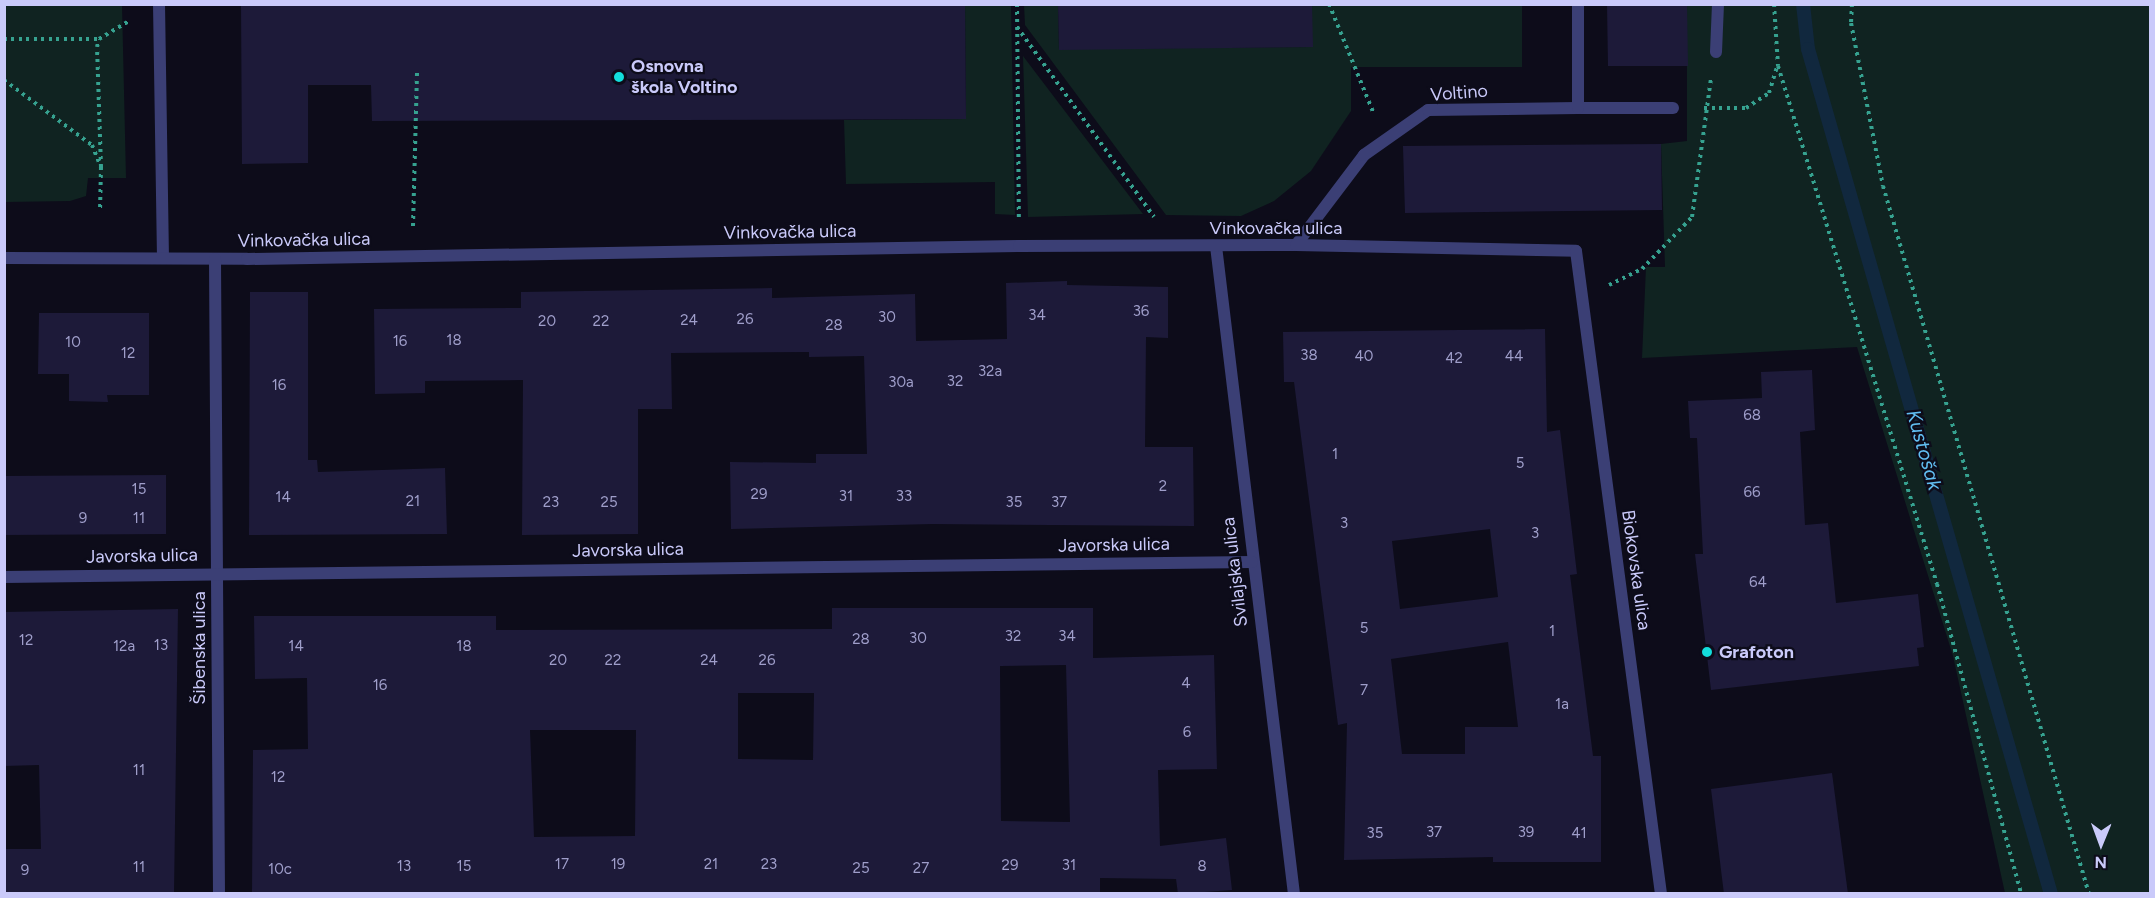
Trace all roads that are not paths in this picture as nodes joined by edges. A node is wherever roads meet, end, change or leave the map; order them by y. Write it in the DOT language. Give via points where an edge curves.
graph roads {
  1 [pos="159,4"];
  2 [pos="1578,4"];
  3 [pos="1718,4"];
  4 [pos="1716,52"];
  5 [pos="1578,108"];
  6 [pos="1673,108"];
  7 [pos="1296,245"];
  8 [pos="1216,246"];
  9 [pos="1576,251"];
  10 [pos="163,256"];
  11 [pos="4,258"];
  12 [pos="215,259"];
  13 [pos="1252,562"];
  14 [pos="217,572"];
  15 [pos="4,577"];
  16 [pos="219,894"];
  17 [pos="1294,894"];
  18 [pos="1661,894"];
  1 -- 10 [label="street"];
  2 -- 5 [label="street"];
  3 -- 4 [label="street"];
  5 -- 6 [label="street, Voltino"];
  5 -- 7 [label="street, Voltino" via="1428,110 1364,155"];
  7 -- 8 [label="street, Vinkovačka ulica"];
  7 -- 9 [label="street, Vinkovačka ulica"];
  8 -- 12 [label="street, Vinkovačka ulica"];
  8 -- 13 [label="street, Svilajska ulica"];
  9 -- 18 [label="street, Biokovska ulica"];
  10 -- 11 [label="street, Vinkovačka ulica"];
  10 -- 12 [label="street, Vinkovačka ulica"];
  12 -- 14 [label="street, Šibenska ulica"];
  13 -- 14 [label="street, Javorska ulica"];
  13 -- 17 [label="street, Svilajska ulica"];
  14 -- 15 [label="street, Javorska ulica"];
  14 -- 16 [label="street, Šibenska ulica"];
}
